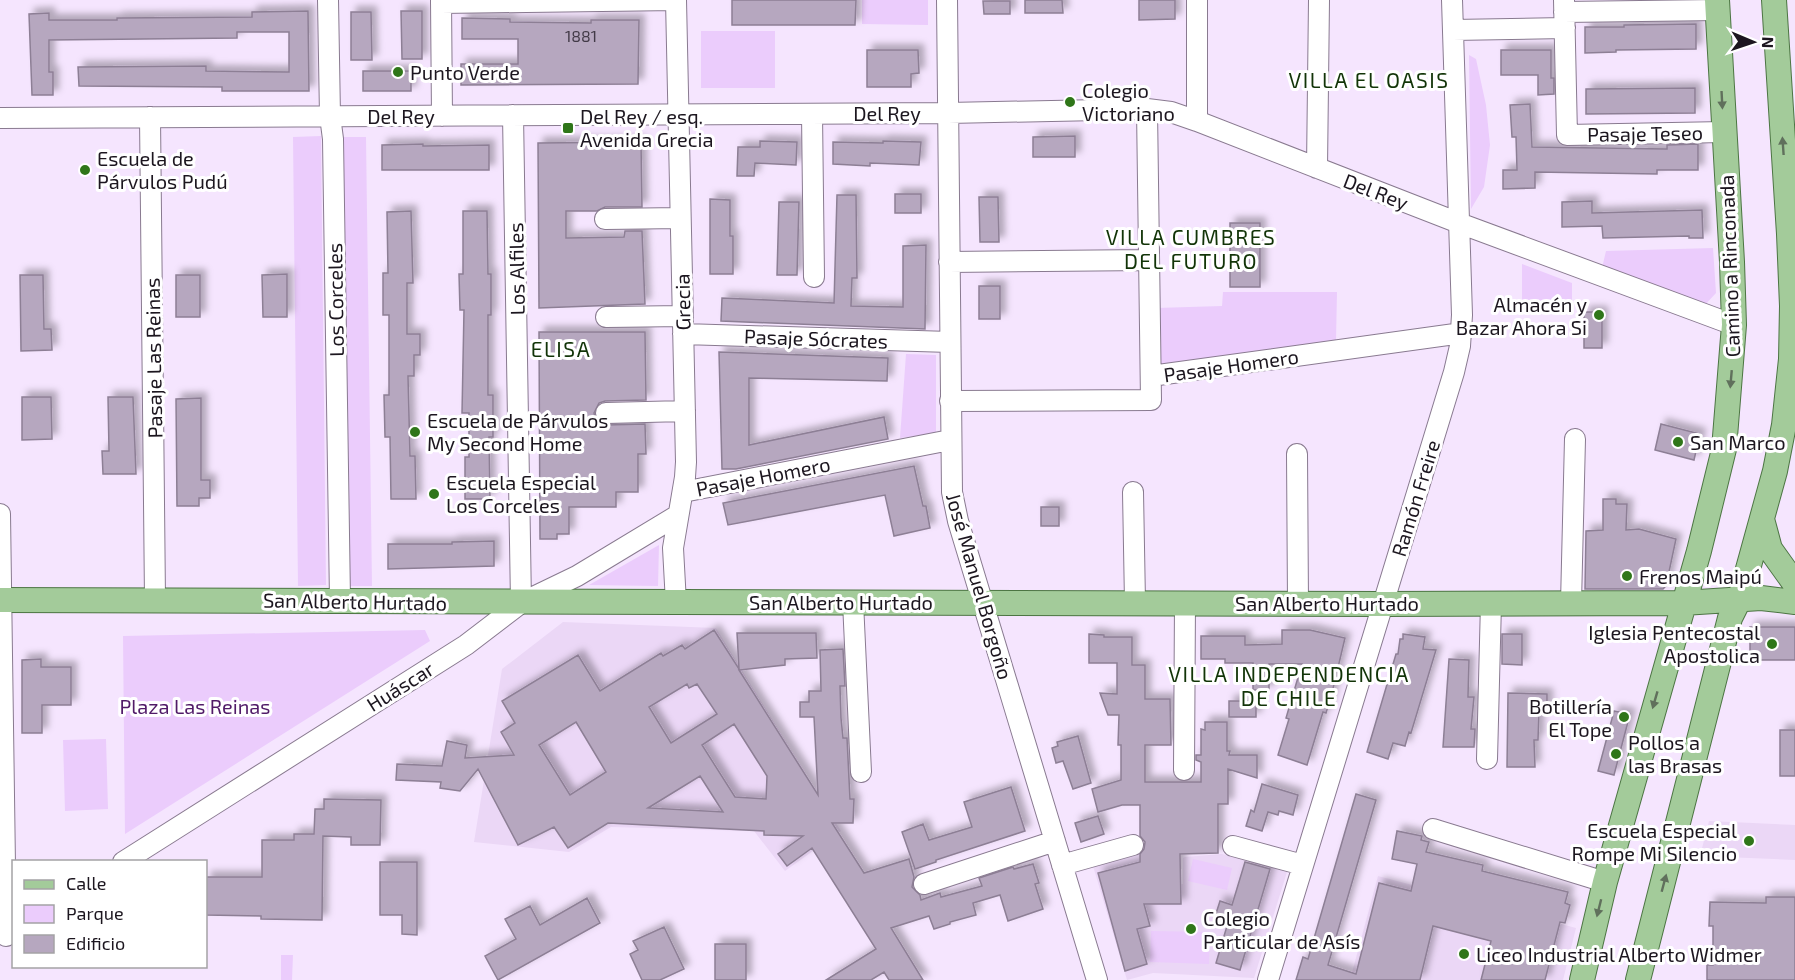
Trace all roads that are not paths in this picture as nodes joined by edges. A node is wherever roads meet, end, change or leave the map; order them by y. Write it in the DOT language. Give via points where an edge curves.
graph roads {
  1 [pos="328,0"];
  2 [pos="676,0"];
  3 [pos="947,0"];
  4 [pos="1197,0"];
  5 [pos="1319,0"];
  6 [pos="1452,0"];
  7 [pos="1774,0"];
  8 [pos="441,1"];
  9 [pos="544,1"];
  10 [pos="1717,5"];
  11 [pos="1565,13"];
  12 [pos="1453,30"];
  13 [pos="1147,110"];
  14 [pos="948,113"];
  15 [pos="678,114"];
  16 [pos="812,114"];
  17 [pos="513,115"];
  18 [pos="330,116"];
  19 [pos="442,116"];
  20 [pos="150,117"];
  21 [pos="0,118"];
  22 [pos="1197,120"];
  23 [pos="1724,132"];
  24 [pos="1317,168"];
  25 [pos="680,218"];
  26 [pos="605,219"];
  27 [pos="1459,223"];
  28 [pos="1148,260"];
  29 [pos="949,262"];
  30 [pos="814,277"];
  31 [pos="606,317"];
  32 [pos="683,325"];
  33 [pos="1734,326"];
  34 [pos="1462,333"];
  35 [pos="950,342"];
  36 [pos="1151,375"];
  37 [pos="950,401"];
  38 [pos="685,411"];
  39 [pos="606,413"];
  40 [pos="1575,439"];
  41 [pos="950,440"];
  42 [pos="1297,454"];
  43 [pos="683,492"];
  44 [pos="1134,492"];
  45 [pos="0,514"];
  46 [pos="678,515"];
  47 [pos="1762,516"];
  48 [pos="1795,584"];
  49 [pos="1740,598"];
  50 [pos="1,600"];
  51 [pos="155,600"];
  52 [pos="340,600"];
  53 [pos="854,602"];
  54 [pos="983,602"];
  55 [pos="1135,602"];
  56 [pos="1185,602"];
  57 [pos="1795,602"];
  58 [pos="521,603"];
  59 [pos="676,603"];
  60 [pos="1298,603"];
  61 [pos="1491,603"];
  62 [pos="1571,603"];
  63 [pos="1683,603"];
  64 [pos="1383,604"];
  65 [pos="2,744"];
  66 [pos="1487,759"];
  67 [pos="1184,770"];
  68 [pos="861,772"];
  69 [pos="1433,829"];
  70 [pos="1055,841"];
  71 [pos="1133,845"];
  72 [pos="1233,846"];
  73 [pos="125,860"];
  74 [pos="1062,865"];
  75 [pos="1303,865"];
  76 [pos="2,873"];
  77 [pos="1605,882"];
  78 [pos="924,884"];
  79 [pos="6,936"];
  80 [pos="1097,980"];
  81 [pos="1268,980"];
  82 [pos="1582,980"];
  83 [pos="1638,980"];
  1 -- 18 [label="street, Los Corceles"];
  2 -- 9 [label="street"];
  2 -- 15 [label="street, Grecia"];
  3 -- 14 [label="street, José Manuel Borgoño"];
  4 -- 22 [label="street"];
  5 -- 24 [label="street"];
  6 -- 12 [label="street, Ramón Freire"];
  47 -- 7 [label="main road, one-way" via="1784,425 1792,333"];
  8 -- 9 [label="street"];
  8 -- 19 [label="street"];
  10 -- 11 [label="street"];
  10 -- 23 [label="main road, Camino a Rinconada, one-way"];
  11 -- 12 [label="street"];
  11 -- 23 [label="street, Pasaje Teseo" via="1567,135"];
  12 -- 27 [label="street, Ramón Freire"];
  13 -- 14 [label="street, Del Rey"];
  13 -- 22 [label="street, Del Rey"];
  13 -- 28 [label="street"];
  14 -- 16 [label="street, Del Rey"];
  14 -- 29 [label="street, José Manuel Borgoño"];
  15 -- 16 [label="street, Del Rey"];
  15 -- 17 [label="street, Del Rey"];
  15 -- 25 [label="street, Grecia"];
  16 -- 30 [label="street"];
  17 -- 19 [label="street, Del Rey"];
  17 -- 58 [label="street, Los Alfiles"];
  18 -- 19 [label="street, Del Rey"];
  18 -- 20 [label="street, Del Rey"];
  18 -- 52 [label="street, Los Corceles"];
  20 -- 21 [label="street, Del Rey"];
  20 -- 51 [label="street, Pasaje Las Reinas"];
  22 -- 24 [label="street, Del Rey"];
  23 -- 33 [label="main road, Camino a Rinconada"];
  24 -- 27 [label="street, Del Rey"];
  25 -- 26 [label="street"];
  25 -- 32 [label="street, Grecia"];
  27 -- 33 [label="street, Del Rey"];
  27 -- 34 [label="street, Ramón Freire"];
  28 -- 29 [label="street"];
  28 -- 36 [label="street"];
  29 -- 35 [label="street, José Manuel Borgoño"];
  31 -- 32 [label="street, Pasaje Sócrates"];
  32 -- 35 [label="street, Pasaje Sócrates"];
  32 -- 38 [label="street, Grecia"];
  33 -- 63 [label="main road, Camino a Rinconada, one-way" via="1724,449"];
  34 -- 36 [label="street, Pasaje Homero"];
  34 -- 64 [label="street, Ramón Freire" via="1454,372"];
  35 -- 37 [label="street, José Manuel Borgoño"];
  36 -- 37 [label="street, Pasaje Homero" via="1151,400"];
  37 -- 41 [label="street, José Manuel Borgoño"];
  38 -- 39 [label="street"];
  38 -- 43 [label="street, Grecia"];
  40 -- 62 [label="street"];
  41 -- 43 [label="street, Pasaje Homero"];
  41 -- 54 [label="street, José Manuel Borgoño" via="953,499"];
  42 -- 60 [label="street"];
  43 -- 46 [label="street, Grecia"];
  44 -- 55 [label="street"];
  45 -- 50 [label="street"];
  46 -- 58 [label="street, Huáscar" via="577,576"];
  46 -- 59 [label="street, Grecia" via="673,556"];
  47 -- 48 [label="main road" via="1770,549"];
  47 -- 49 [label="main road"];
  49 -- 57 [label="main road, San Alberto Hurtado"];
  49 -- 63 [label="main road, San Alberto Hurtado"];
  83 -- 49 [label="main road, one-way" via="1730,618"];
  50 -- 51 [label="main road, San Alberto Hurtado"];
  50 -- 65 [label="street"];
  51 -- 52 [label="main road, San Alberto Hurtado"];
  52 -- 58 [label="main road, San Alberto Hurtado"];
  53 -- 54 [label="main road, San Alberto Hurtado"];
  53 -- 59 [label="main road, San Alberto Hurtado"];
  53 -- 68 [label="street"];
  54 -- 55 [label="main road, San Alberto Hurtado"];
  54 -- 70 [label="street, José Manuel Borgoño"];
  55 -- 56 [label="main road, San Alberto Hurtado"];
  56 -- 60 [label="main road, San Alberto Hurtado"];
  56 -- 67 [label="street"];
  58 -- 59 [label="main road, San Alberto Hurtado"];
  58 -- 73 [label="street, Huáscar" via="466,645"];
  60 -- 64 [label="main road, San Alberto Hurtado"];
  61 -- 62 [label="main road, San Alberto Hurtado"];
  61 -- 64 [label="main road, San Alberto Hurtado"];
  61 -- 66 [label="street"];
  62 -- 63 [label="main road, San Alberto Hurtado"];
  63 -- 77 [label="main road, Camino a Rinconada, one-way"];
  64 -- 75 [label="street, Ramón Freire"];
  65 -- 76 [label="street"];
  69 -- 77 [label="street"];
  70 -- 74 [label="street, José Manuel Borgoño"];
  70 -- 78 [label="street"];
  71 -- 74 [label="street"];
  72 -- 75 [label="street"];
  74 -- 80 [label="street, José Manuel Borgoño"];
  75 -- 81 [label="street, Ramón Freire"];
  76 -- 79 [label="street"];
  77 -- 82 [label="main road, Camino a Rinconada, one-way"];
}
